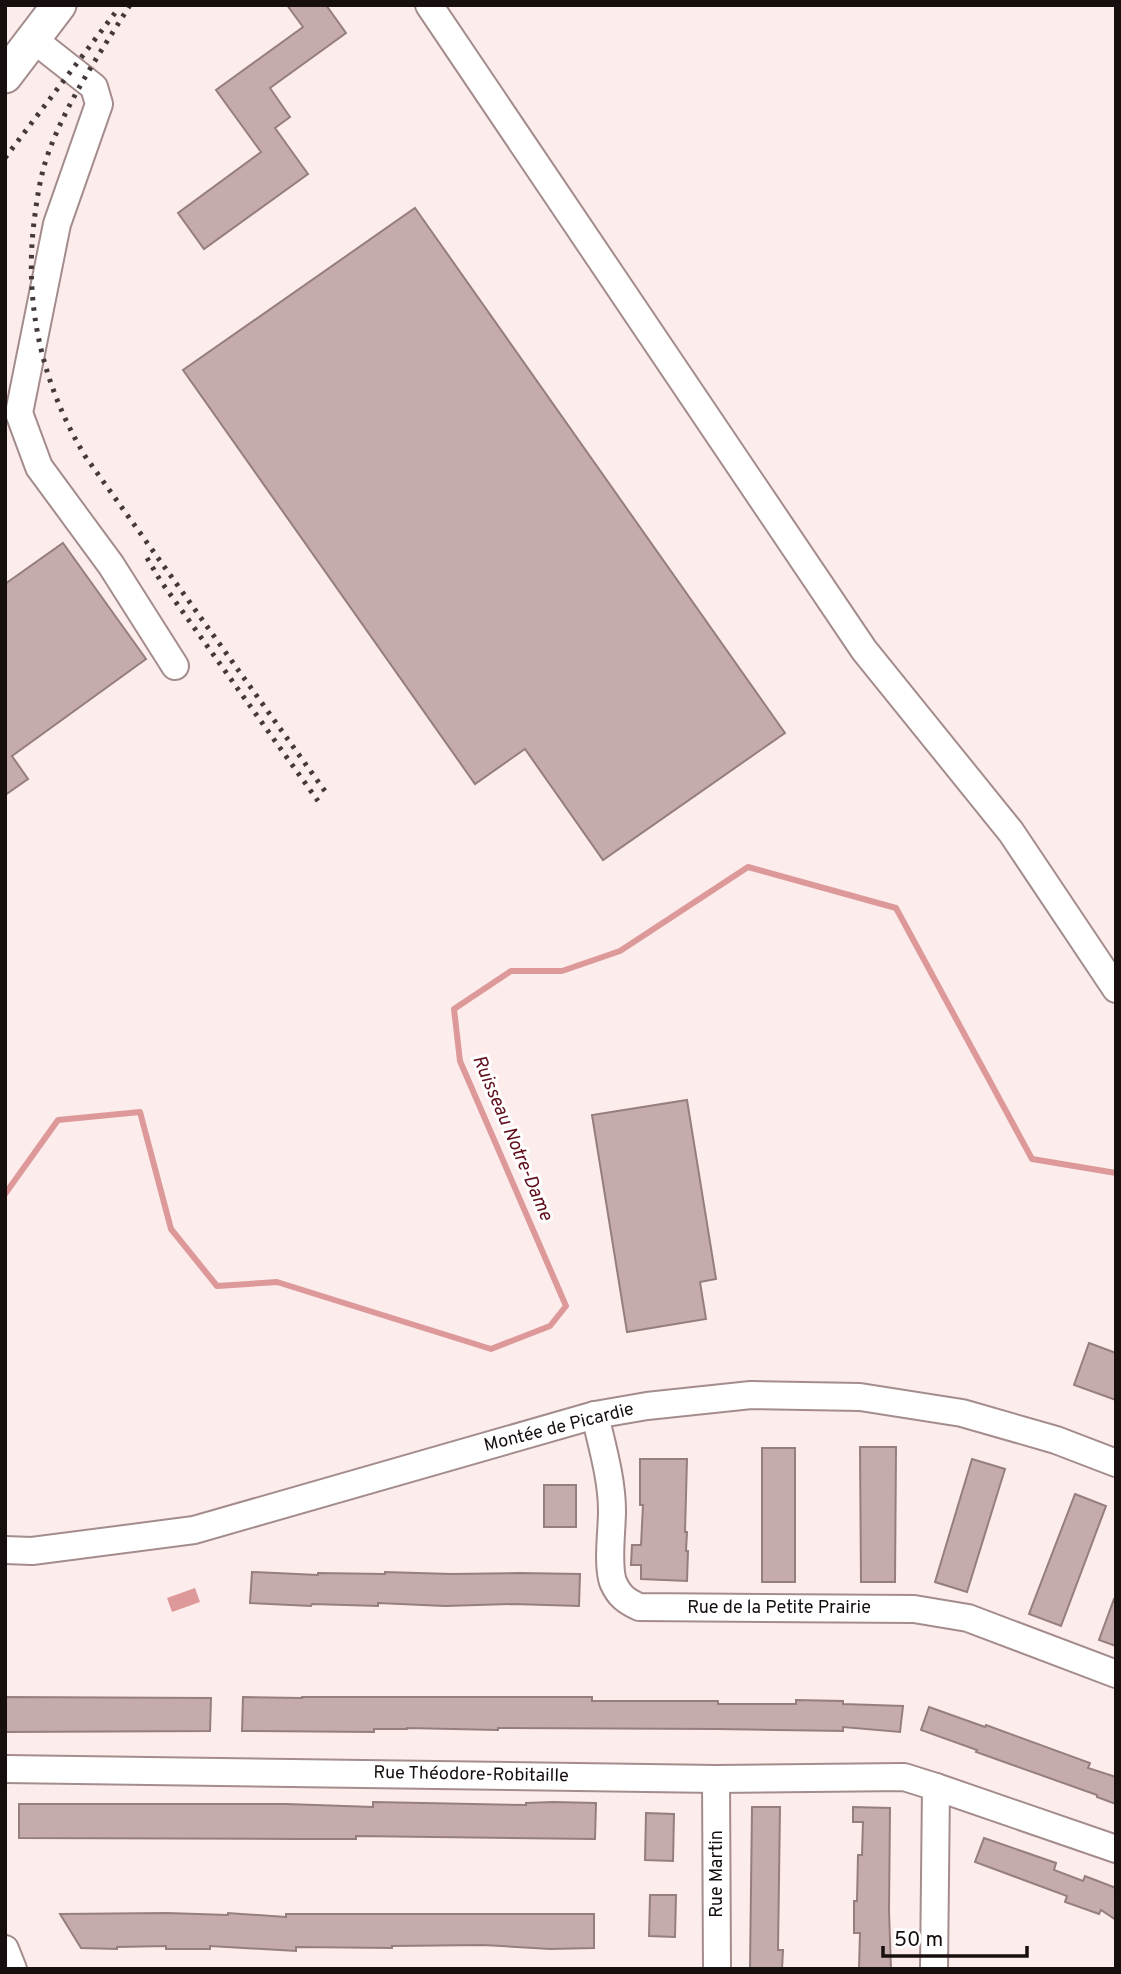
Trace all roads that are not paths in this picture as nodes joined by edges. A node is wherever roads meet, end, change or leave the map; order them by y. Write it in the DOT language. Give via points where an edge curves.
graph roads {
  1 [pos="59,5"];
  2 [pos="429,5"];
  3 [pos="33,39"];
  4 [pos="5,76"];
  5 [pos="175,666"];
  6 [pos="1116,989"];
  7 [pos="595,1415"];
  8 [pos="1116,1463"];
  9 [pos="5,1550"];
  10 [pos="32,1551"];
  11 [pos="5,1565"];
  12 [pos="1116,1674"];
  13 [pos="5,1769"];
  14 [pos="716,1779"];
  15 [pos="936,1787"];
  16 [pos="1116,1849"];
  17 [pos="5,1949"];
  18 [pos="13,1969"];
  19 [pos="717,1969"];
  20 [pos="934,1969"];
  1 -- 3 [label="main road"];
  2 -- 6 [label="street" via="864,650 1012,832"];
  3 -- 4 [label="main road"];
  3 -- 5 [label="street" via="94,87 99,104 57,224 19,413 39,467 111,565"];
  7 -- 8 [label="street, Montée de Picardie" via="751,1395 860,1397 962,1413"];
  7 -- 10 [label="street, Montée de Picardie" via="194,1530"];
  7 -- 12 [label="street, Rue de la Petite Prairie" via="609,1479 612,1580 622,1599 639,1607 914,1609 968,1618"];
  9 -- 10 [label="street, Montée de Picardie"];
  10 -- 11 [label="street"];
  13 -- 14 [label="street, Rue Théodore-Robitaille"];
  14 -- 15 [label="street, Rue Théodore-Robitaille" via="904,1777"];
  14 -- 19 [label="street, Rue Martin"];
  15 -- 16 [label="street, Rue Théodore-Robitaille"];
  15 -- 20 [label="street"];
  17 -- 18 [label="street"];
}
